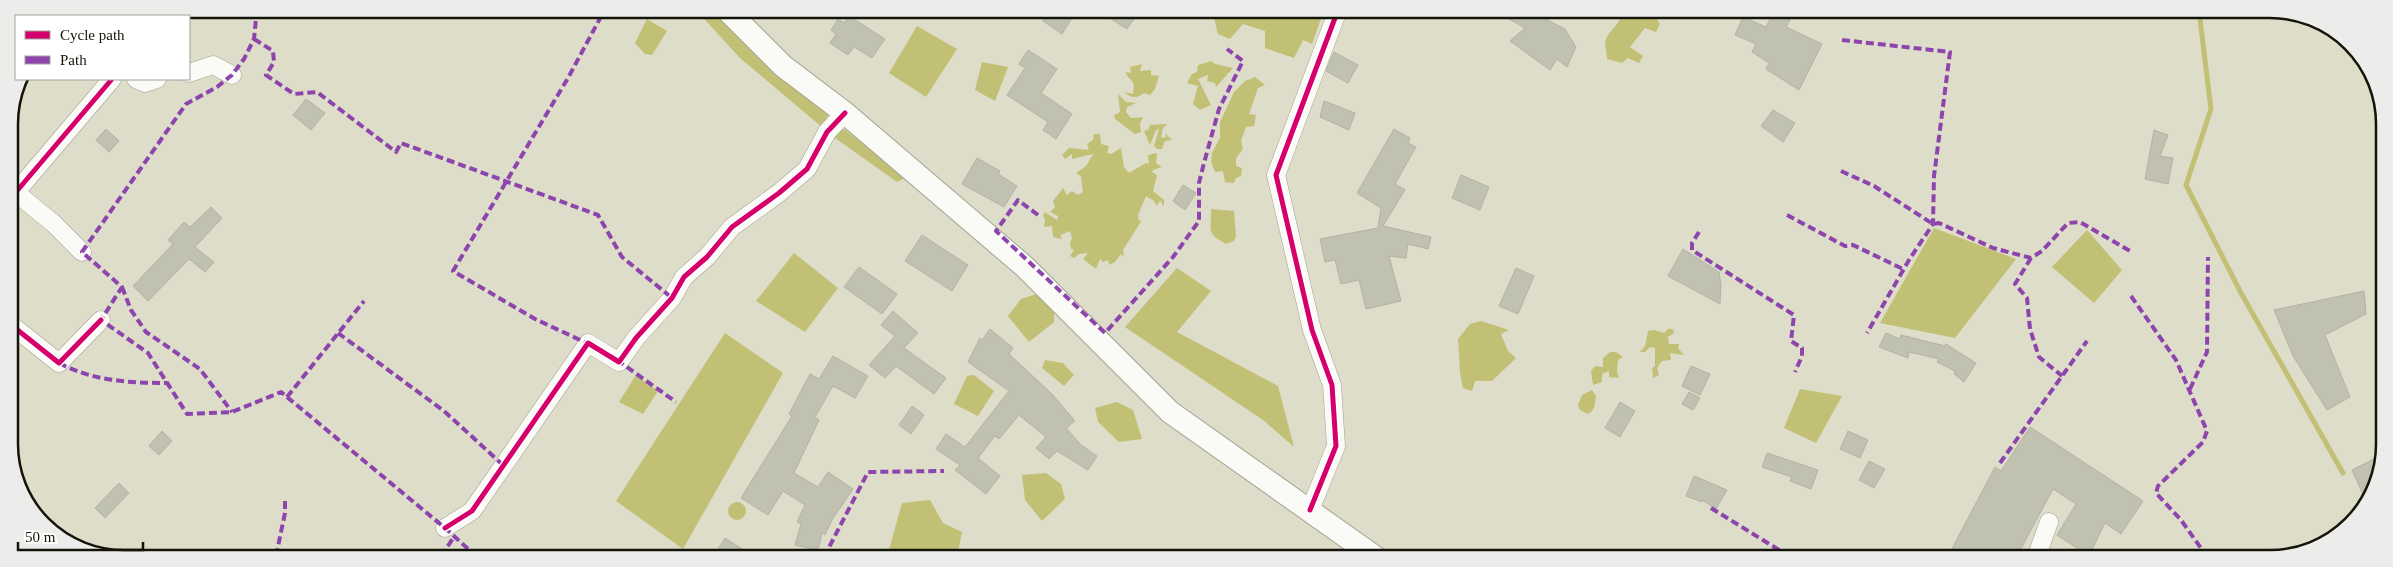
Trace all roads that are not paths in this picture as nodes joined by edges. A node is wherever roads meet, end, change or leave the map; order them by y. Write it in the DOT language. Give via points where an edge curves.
graph roads {
  1 [pos="735,18"];
  2 [pos="1335,18"];
  3 [pos="190,73"];
  4 [pos="232,75"];
  5 [pos="111,80"];
  6 [pos="138,80"];
  7 [pos="154,80"];
  8 [pos="845,113"];
  9 [pos="18,184"];
  10 [pos="18,194"];
  11 [pos="82,252"];
  12 [pos="101,320"];
  13 [pos="18,330"];
  14 [pos="1310,510"];
  15 [pos="2049,522"];
  16 [pos="445,528"];
  17 [pos="1365,549"];
  18 [pos="2039,549"];
  1 -- 8 [label="main road" via="783,66"];
  2 -- 14 [label="street" via="1276,175 1312,330 1332,385 1336,446"];
  3 -- 4 [label="street" via="213,64"];
  5 -- 9 [label="street"];
  6 -- 7 [label="street" via="145,83"];
  8 -- 14 [label="main road" via="1026,267 1170,412"];
  8 -- 16 [label="street" via="827,132 806,169 732,227 707,257 684,277 672,298 636,338 620,362 588,343 472,511"];
  10 -- 11 [label="street"];
  12 -- 13 [label="street" via="59,363"];
  14 -- 17 [label="main road"];
  15 -- 18 [label="street"];
}
